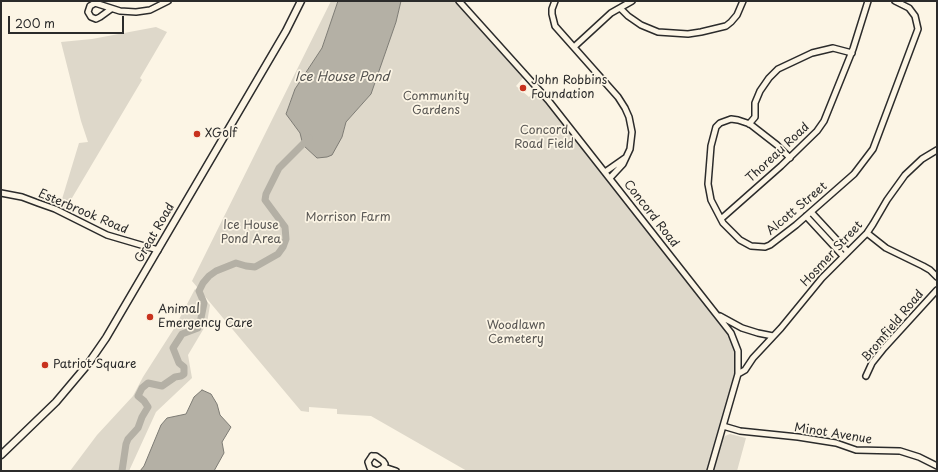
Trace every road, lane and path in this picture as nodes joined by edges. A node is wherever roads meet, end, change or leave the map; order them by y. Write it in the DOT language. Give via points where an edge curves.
graph roads {
  1 [pos="168,1"];
  2 [pos="302,1"];
  3 [pos="458,1"];
  4 [pos="556,1"];
  5 [pos="632,1"];
  6 [pos="743,1"];
  7 [pos="868,1"];
  8 [pos="894,1"];
  9 [pos="620,8"];
  10 [pos="111,9"];
  11 [pos="574,47"];
  12 [pos="852,53"];
  13 [pos="748,124"];
  14 [pos="937,150"];
  15 [pos="628,154"];
  16 [pos="790,158"];
  17 [pos="605,172"];
  18 [pos="610,178"];
  19 [pos="1,193"];
  20 [pos="811,212"];
  21 [pos="806,216"];
  22 [pos="721,219"];
  23 [pos="867,233"];
  24 [pos="158,250"];
  25 [pos="848,252"];
  26 [pos="843,256"];
  27 [pos="937,277"];
  28 [pos="937,290"];
  29 [pos="718,315"];
  30 [pos="773,336"];
  31 [pos="738,374"];
  32 [pos="866,376"];
  33 [pos="723,426"];
  34 [pos="1,455"];
  35 [pos="937,466"];
  36 [pos="384,467"];
  37 [pos="396,471"];
  38 [pos="710,471"];
  1 -- 10 [label="street" via="145,11 124,12"];
  2 -- 24 [label="main road, Great Road"];
  3 -- 17 [label="street, Concord Road" via="548,100"];
  4 -- 11 [label="street" via="552,10 553,20"];
  5 -- 9 [label="street"];
  6 -- 9 [label="street" via="736,15 726,26 688,34 658,32 641,25"];
  7 -- 12 [label="street, Thoreau Road"];
  8 -- 20 [label="street, Alcott Street" via="909,8 915,16 918,29 873,149 854,174"];
  9 -- 11 [label="street" via="600,22"];
  11 -- 15 [label="street" via="628,112 632,144"];
  12 -- 13 [label="street" via="833,48 812,53 778,69 760,91 755,103 755,117"];
  12 -- 16 [label="street, Thoreau Road" via="824,121"];
  13 -- 16 [label="street, Alcott Street"];
  13 -- 22 [label="street, Alcott Street" via="738,120 726,120 716,127 712,136 708,184 711,200"];
  14 -- 23 [label="street, Hosmer Street" via="922,159 905,175"];
  15 -- 17 [label="street"];
  15 -- 18 [label="street"];
  16 -- 22 [label="street, Thoreau Road"];
  17 -- 18 [label="street, Concord Road"];
  18 -- 29 [label="street, Concord Road"];
  19 -- 24 [label="street, Esterbrook Road" via="22,197 55,209 107,235"];
  20 -- 21 [label="street, Alcott Street"];
  20 -- 25 [label="street"];
  21 -- 22 [label="street, Alcott Street" via="782,237 765,247 751,246 740,240"];
  21 -- 26 [label="street"];
  23 -- 25 [label="street, Hosmer Street"];
  23 -- 27 [label="street" via="886,248 930,270"];
  24 -- 34 [label="main road, Great Road" via="88,364 56,402"];
  25 -- 26 [label="street, Hosmer Street"];
  26 -- 30 [label="street, Hosmer Street"];
  28 -- 32 [label="street, Bromfield Road" via="884,348"];
  29 -- 30 [label="street" via="742,328"];
  29 -- 31 [label="street, Concord Road" via="736,344 739,358"];
  30 -- 31 [label="street, Hosmer Street" via="743,372"];
  31 -- 33 [label="street, Concord Road"];
  33 -- 35 [label="street, Minot Avenue" via="740,431 836,443 856,450 900,451"];
  33 -- 38 [label="street, Concord Road"];
  36 -- 37 [label="street"];
}
